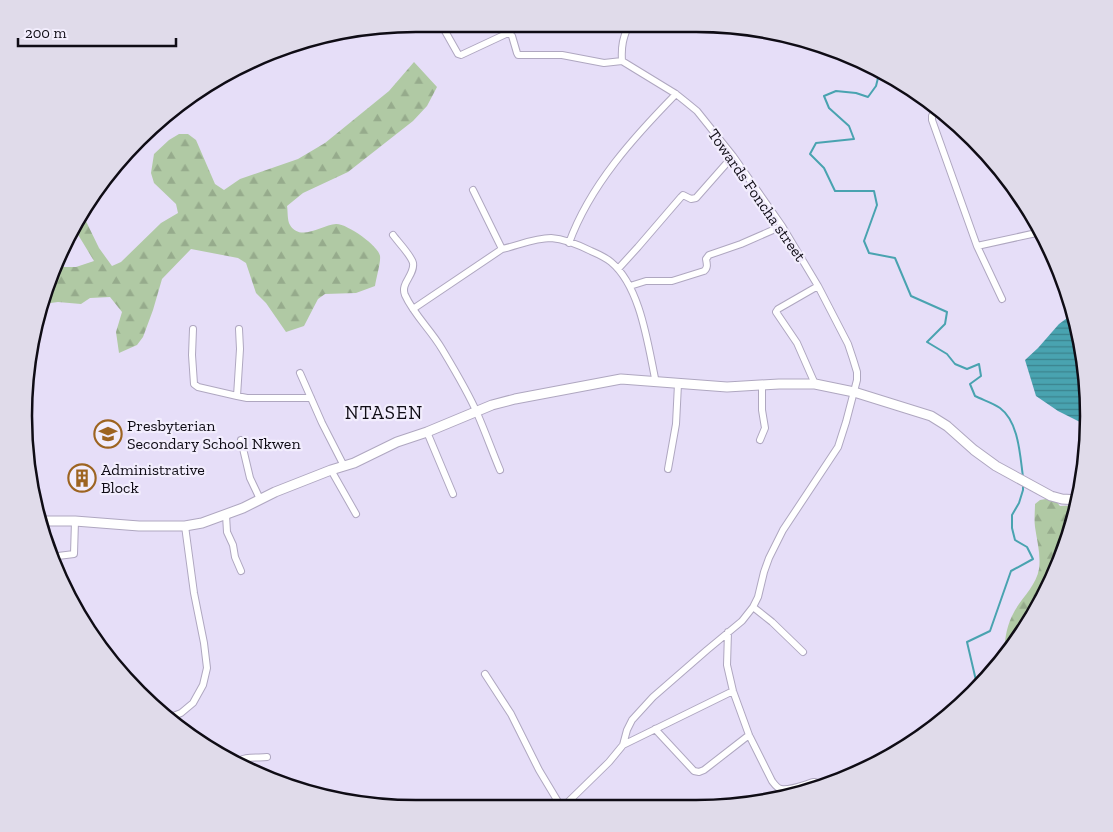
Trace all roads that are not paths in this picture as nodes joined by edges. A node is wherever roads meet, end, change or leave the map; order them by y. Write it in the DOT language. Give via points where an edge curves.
graph roads {
  1 [pos="446,32"];
  2 [pos="625,32"];
  3 [pos="622,61"];
  4 [pos="676,94"];
  5 [pos="933,114"];
  6 [pos="734,156"];
  7 [pos="473,190"];
  8 [pos="782,226"];
  9 [pos="1034,234"];
  10 [pos="393,235"];
  11 [pos="569,243"];
  12 [pos="978,246"];
  13 [pos="502,249"];
  14 [pos="618,269"];
  15 [pos="630,286"];
  16 [pos="818,286"];
  17 [pos="1002,299"];
  18 [pos="413,309"];
  19 [pos="193,329"];
  20 [pos="238,329"];
  21 [pos="300,373"];
  22 [pos="656,383"];
  23 [pos="678,384"];
  24 [pos="816,384"];
  25 [pos="762,386"];
  26 [pos="854,392"];
  27 [pos="237,396"];
  28 [pos="311,398"];
  29 [pos="477,411"];
  30 [pos="427,432"];
  31 [pos="241,440"];
  32 [pos="760,440"];
  33 [pos="344,466"];
  34 [pos="668,469"];
  35 [pos="330,470"];
  36 [pos="500,470"];
  37 [pos="453,494"];
  38 [pos="260,499"];
  39 [pos="1071,500"];
  40 [pos="356,514"];
  41 [pos="226,515"];
  42 [pos="48,521"];
  43 [pos="76,522"];
  44 [pos="186,526"];
  45 [pos="59,556"];
  46 [pos="241,571"];
  47 [pos="753,607"];
  48 [pos="728,632"];
  49 [pos="803,652"];
  50 [pos="485,674"];
  51 [pos="732,691"];
  52 [pos="176,715"];
  53 [pos="655,729"];
  54 [pos="749,735"];
  55 [pos="623,745"];
  56 [pos="243,758"];
  57 [pos="267,758"];
  58 [pos="784,789"];
  59 [pos="557,800"];
  60 [pos="570,800"];
  1 -- 3 [label="street" via="461,56 510,34 518,55 562,56 604,63"];
  2 -- 3 [label="street" via="621,46"];
  3 -- 4 [label="street, Towards Foncha street"];
  4 -- 6 [label="street, Towards Foncha street" via="697,112"];
  4 -- 11 [label="street" via="612,164 576,223"];
  5 -- 12 [label="street" via="932,120"];
  6 -- 8 [label="street, Towards Foncha street"];
  6 -- 14 [label="street" via="696,198 681,196"];
  7 -- 13 [label="street"];
  8 -- 15 [label="street" via="707,256 704,271 672,281 646,281"];
  8 -- 16 [label="street, Towards Foncha street"];
  9 -- 12 [label="street"];
  10 -- 18 [label="street" via="413,264 404,285"];
  11 -- 13 [label="street" via="550,238"];
  11 -- 14 [label="street" via="604,257"];
  12 -- 17 [label="street"];
  13 -- 18 [label="street"];
  14 -- 15 [label="street"];
  15 -- 22 [label="street"];
  16 -- 24 [label="street" via="776,312 798,343"];
  16 -- 26 [label="street, Towards Foncha street" via="848,344 857,372"];
  18 -- 29 [label="street" via="441,347"];
  19 -- 27 [label="street" via="194,384"];
  20 -- 27 [label="street"];
  21 -- 28 [label="street"];
  22 -- 23 [label="street"];
  22 -- 29 [label="street" via="613,380 510,400"];
  23 -- 25 [label="street"];
  23 -- 34 [label="street" via="676,424"];
  24 -- 25 [label="street"];
  24 -- 26 [label="street"];
  25 -- 32 [label="street" via="765,428"];
  26 -- 39 [label="street" via="939,420 990,462 1051,496"];
  26 -- 47 [label="street, Towards Foncha street" via="838,447 775,544"];
  27 -- 28 [label="street"];
  28 -- 33 [label="street"];
  29 -- 30 [label="street"];
  29 -- 36 [label="street"];
  30 -- 33 [label="street"];
  30 -- 37 [label="street"];
  31 -- 38 [label="street" via="250,478"];
  33 -- 35 [label="street"];
  35 -- 38 [label="street"];
  35 -- 40 [label="street"];
  38 -- 41 [label="street"];
  41 -- 44 [label="street"];
  41 -- 46 [label="street" via="227,532"];
  42 -- 43 [label="street"];
  43 -- 44 [label="street"];
  43 -- 45 [label="street" via="74,554"];
  44 -- 52 [label="street" via="208,668 193,703"];
  47 -- 48 [label="street, Towards Foncha street"];
  47 -- 49 [label="street"];
  48 -- 51 [label="street" via="727,665"];
  48 -- 55 [label="street, Towards Foncha street" via="638,712 627,730"];
  50 -- 59 [label="street" via="511,714"];
  51 -- 53 [label="street"];
  51 -- 54 [label="street"];
  53 -- 54 [label="street" via="694,771 699,772"];
  53 -- 55 [label="street"];
  54 -- 58 [label="street" via="776,787"];
  55 -- 60 [label="street, Towards Foncha street"];
  56 -- 57 [label="street"];
}
